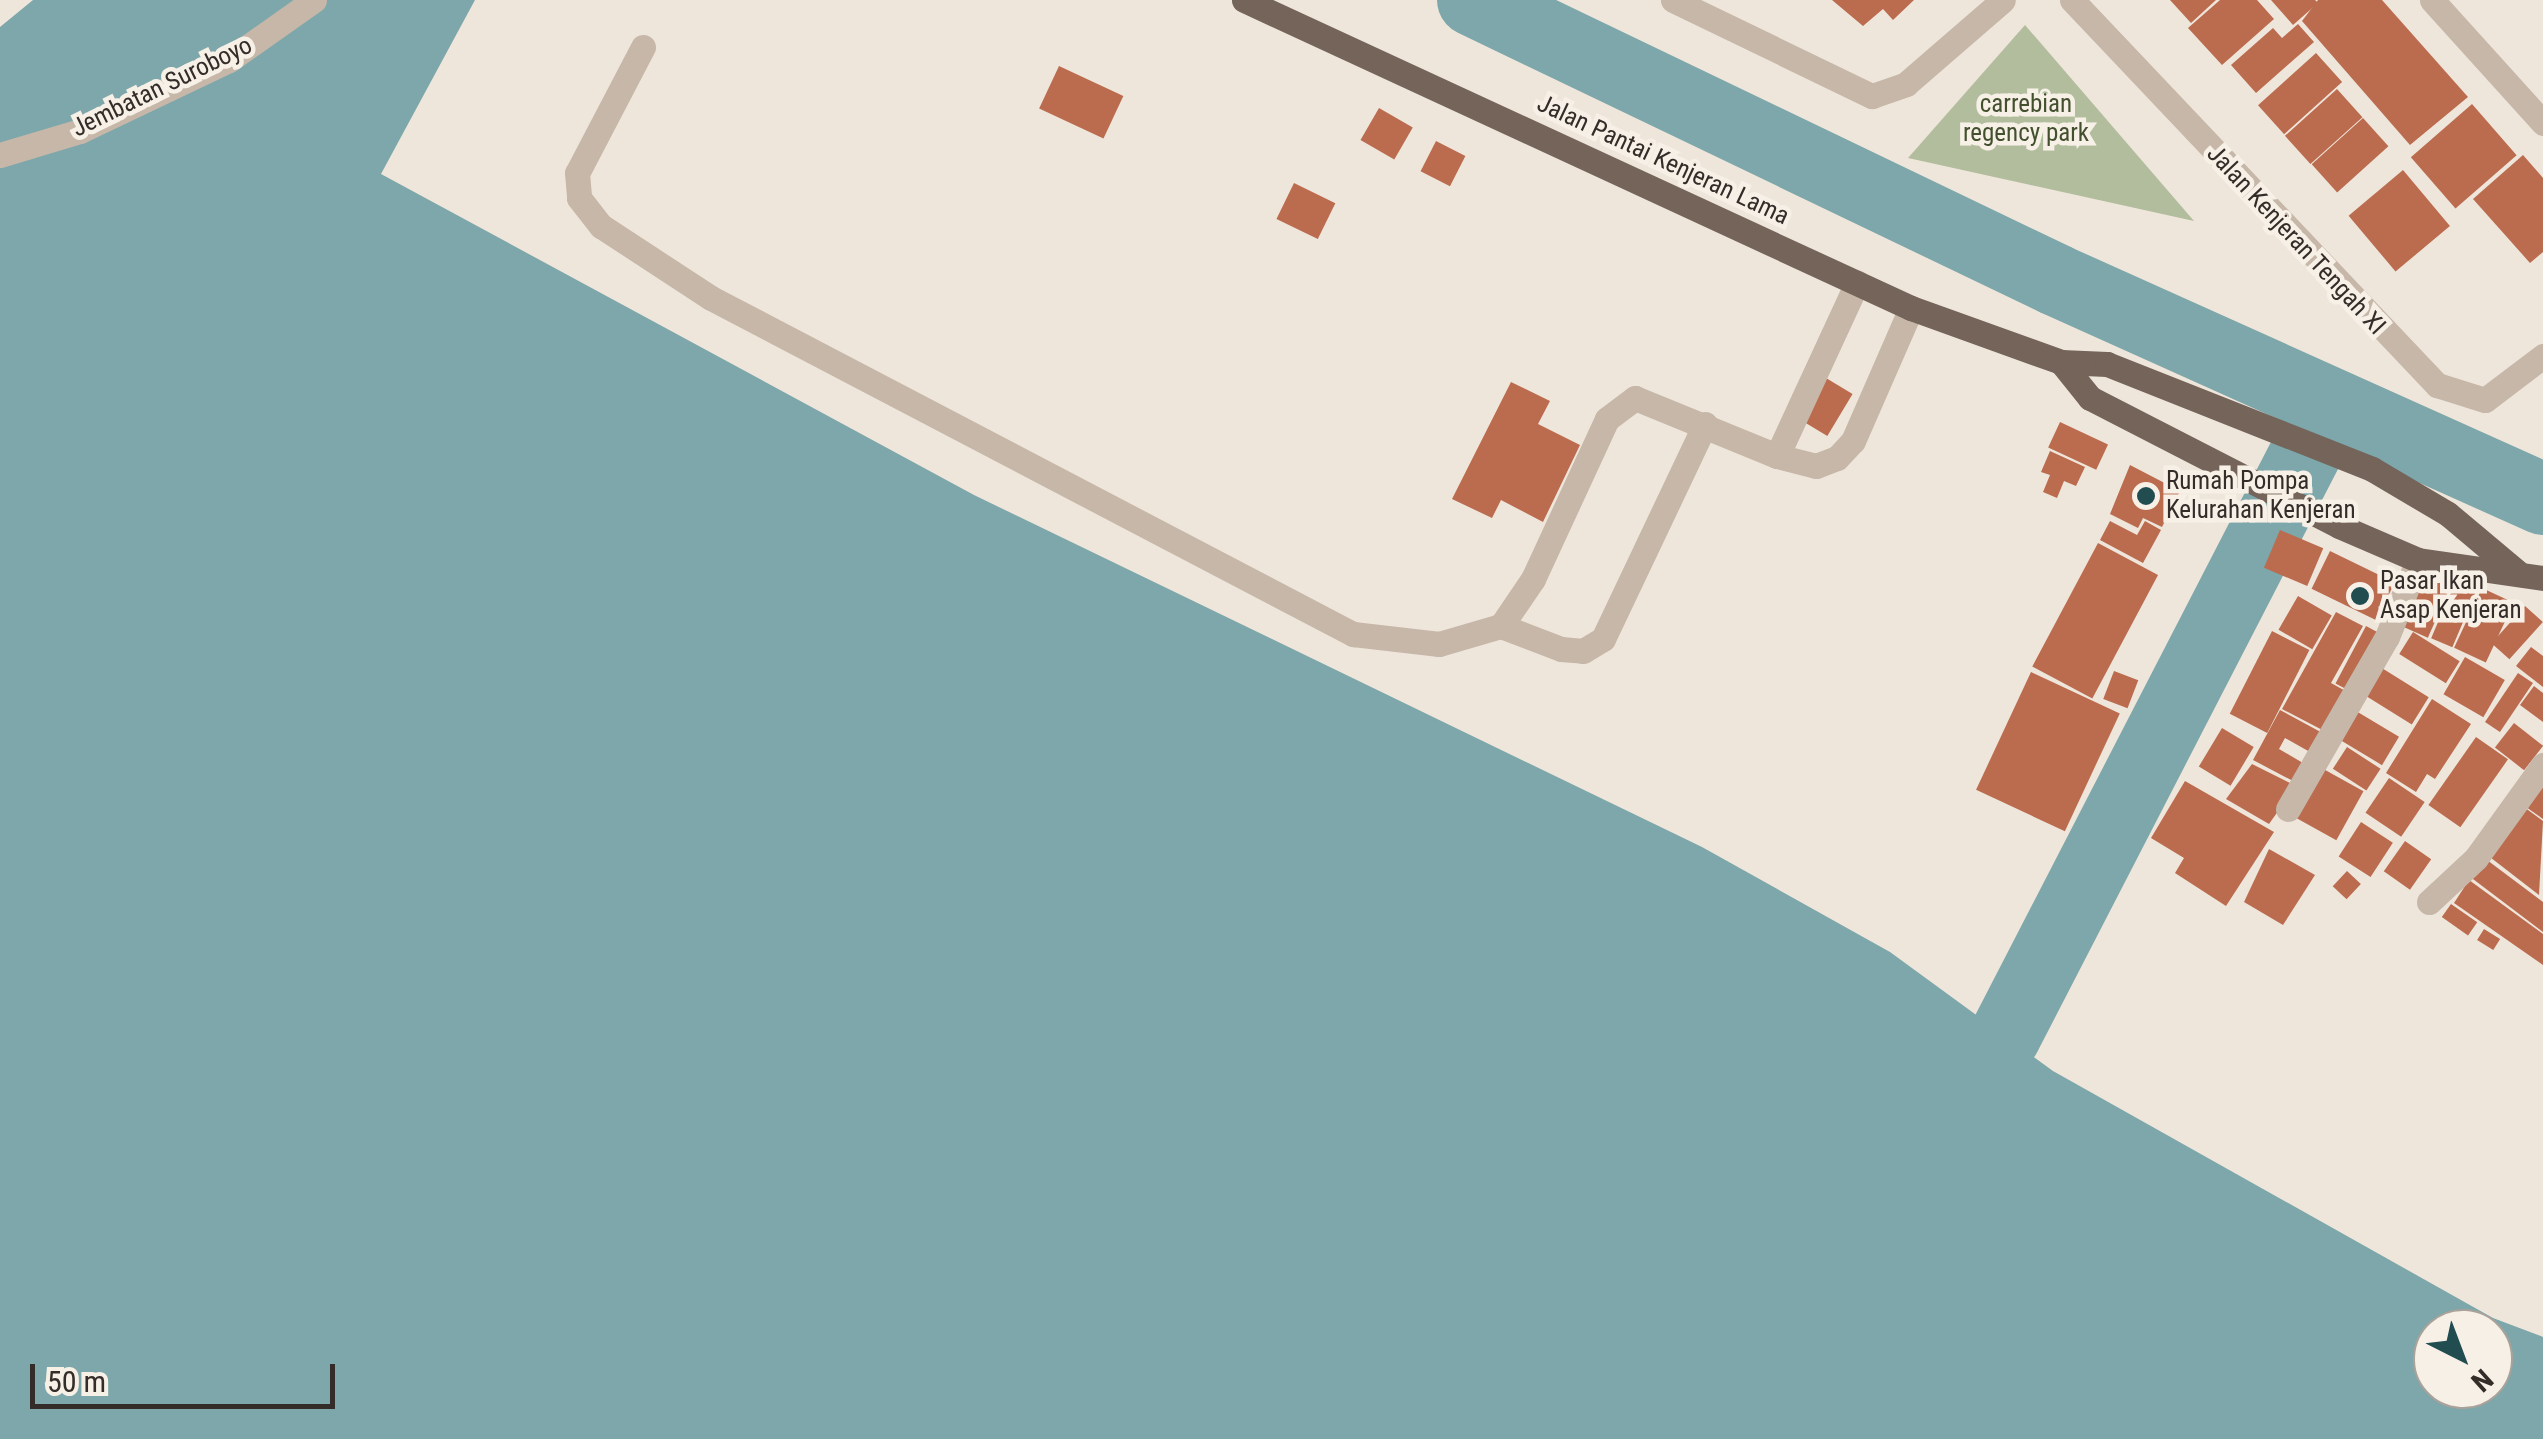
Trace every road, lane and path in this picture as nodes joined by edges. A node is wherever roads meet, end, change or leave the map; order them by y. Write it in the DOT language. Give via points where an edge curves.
graph roads {
  1 [pos="314,0"];
  2 [pos="1244,0"];
  3 [pos="1672,0"];
  4 [pos="2003,0"];
  5 [pos="2072,0"];
  6 [pos="2432,0"];
  7 [pos="643,48"];
  8 [pos="2543,124"];
  9 [pos="0,156"];
  10 [pos="1857,283"];
  11 [pos="1910,308"];
  12 [pos="2543,356"];
  13 [pos="2061,362"];
  14 [pos="1705,424"];
  15 [pos="1777,456"];
  16 [pos="2418,560"];
  17 [pos="2517,572"];
  18 [pos="2543,578"];
  19 [pos="1501,626"];
  20 [pos="2543,766"];
  21 [pos="2288,809"];
  22 [pos="2428,902"];
  1 -- 9 [label="street, Jembatan Suroboyo" via="229,60 80,131"];
  2 -- 10 [label="main road, Jalan Pantai Kenjeran Lama"];
  3 -- 4 [label="street" via="1872,96 1906,84"];
  5 -- 12 [label="street, Jalan Kenjeran Tengah XI" via="2437,385 2485,400"];
  6 -- 8 [label="street"];
  7 -- 19 [label="street" via="578,172 579,198 624,243 710,298 1353,634 1439,644"];
  10 -- 11 [label="main road, Jalan Pantai Kenjeran Lama"];
  10 -- 15 [label="street"];
  11 -- 13 [label="main road, Jalan Pantai Kenjeran Lama"];
  11 -- 15 [label="street" via="1853,441 1816,466"];
  13 -- 16 [label="main road, Jalan Pantai Kenjeran Lama" via="2090,398"];
  13 -- 17 [label="main road, Jalan Pantai Kenjeran Lama" via="2106,364 2372,468 2448,514"];
  14 -- 15 [label="street"];
  14 -- 19 [label="street" via="1636,398 1606,419 1533,579"];
  14 -- 19 [label="street" via="1603,640 1583,651 1561,649"];
  16 -- 17 [label="main road, Jalan Pantai Kenjeran Lama"];
  16 -- 21 [label="street" via="2387,637"];
  17 -- 18 [label="main road, Jalan Pantai Kenjeran Lama"];
  20 -- 22 [label="street" via="2476,858"];
}
